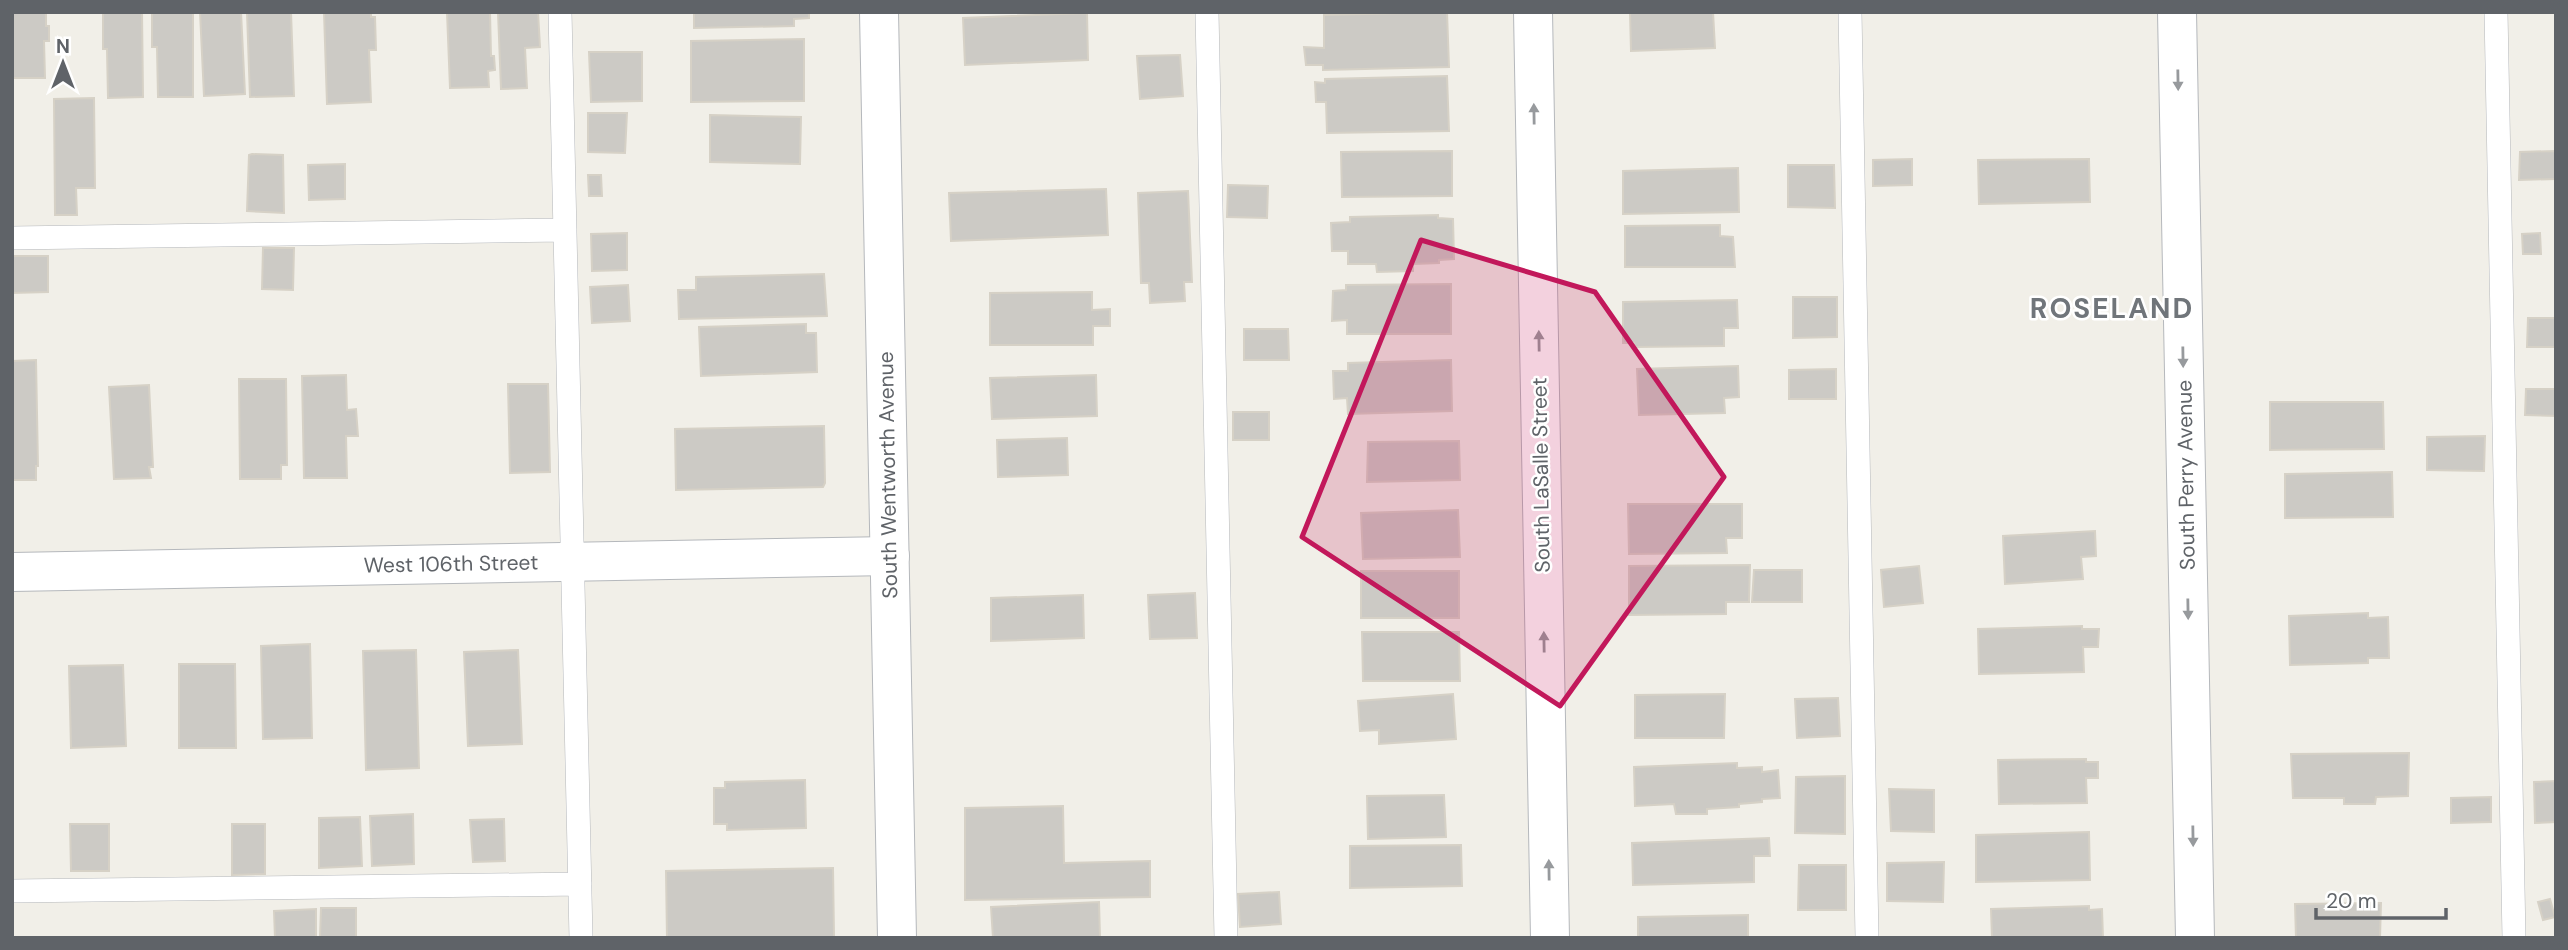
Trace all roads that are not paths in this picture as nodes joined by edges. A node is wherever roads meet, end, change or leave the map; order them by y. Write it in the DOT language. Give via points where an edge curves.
graph roads {
  1 [pos="560,12"];
  2 [pos="879,12"];
  3 [pos="1207,12"];
  4 [pos="1533,12"];
  5 [pos="1850,12"];
  6 [pos="2177,12"];
  7 [pos="2496,12"];
  8 [pos="565,230"];
  9 [pos="12,238"];
  10 [pos="890,556"];
  11 [pos="573,562"];
  12 [pos="12,572"];
  13 [pos="580,884"];
  14 [pos="12,891"];
  15 [pos="581,938"];
  16 [pos="897,938"];
  17 [pos="1226,938"];
  18 [pos="1550,938"];
  19 [pos="1867,938"];
  20 [pos="2195,938"];
  21 [pos="2514,938"];
  1 -- 8 [label="lane"];
  2 -- 10 [label="street, South Wentworth Avenue"];
  3 -- 17 [label="lane"];
  18 -- 4 [label="street, South LaSalle Street, one-way"];
  5 -- 19 [label="lane"];
  6 -- 20 [label="street, South Perry Avenue, one-way"];
  7 -- 21 [label="lane"];
  8 -- 9 [label="lane"];
  8 -- 11 [label="lane"];
  10 -- 11 [label="street, West 106th Street"];
  10 -- 16 [label="street, South Wentworth Avenue"];
  11 -- 12 [label="street, West 106th Street"];
  11 -- 13 [label="lane"];
  13 -- 14 [label="lane"];
  13 -- 15 [label="lane"];
}
